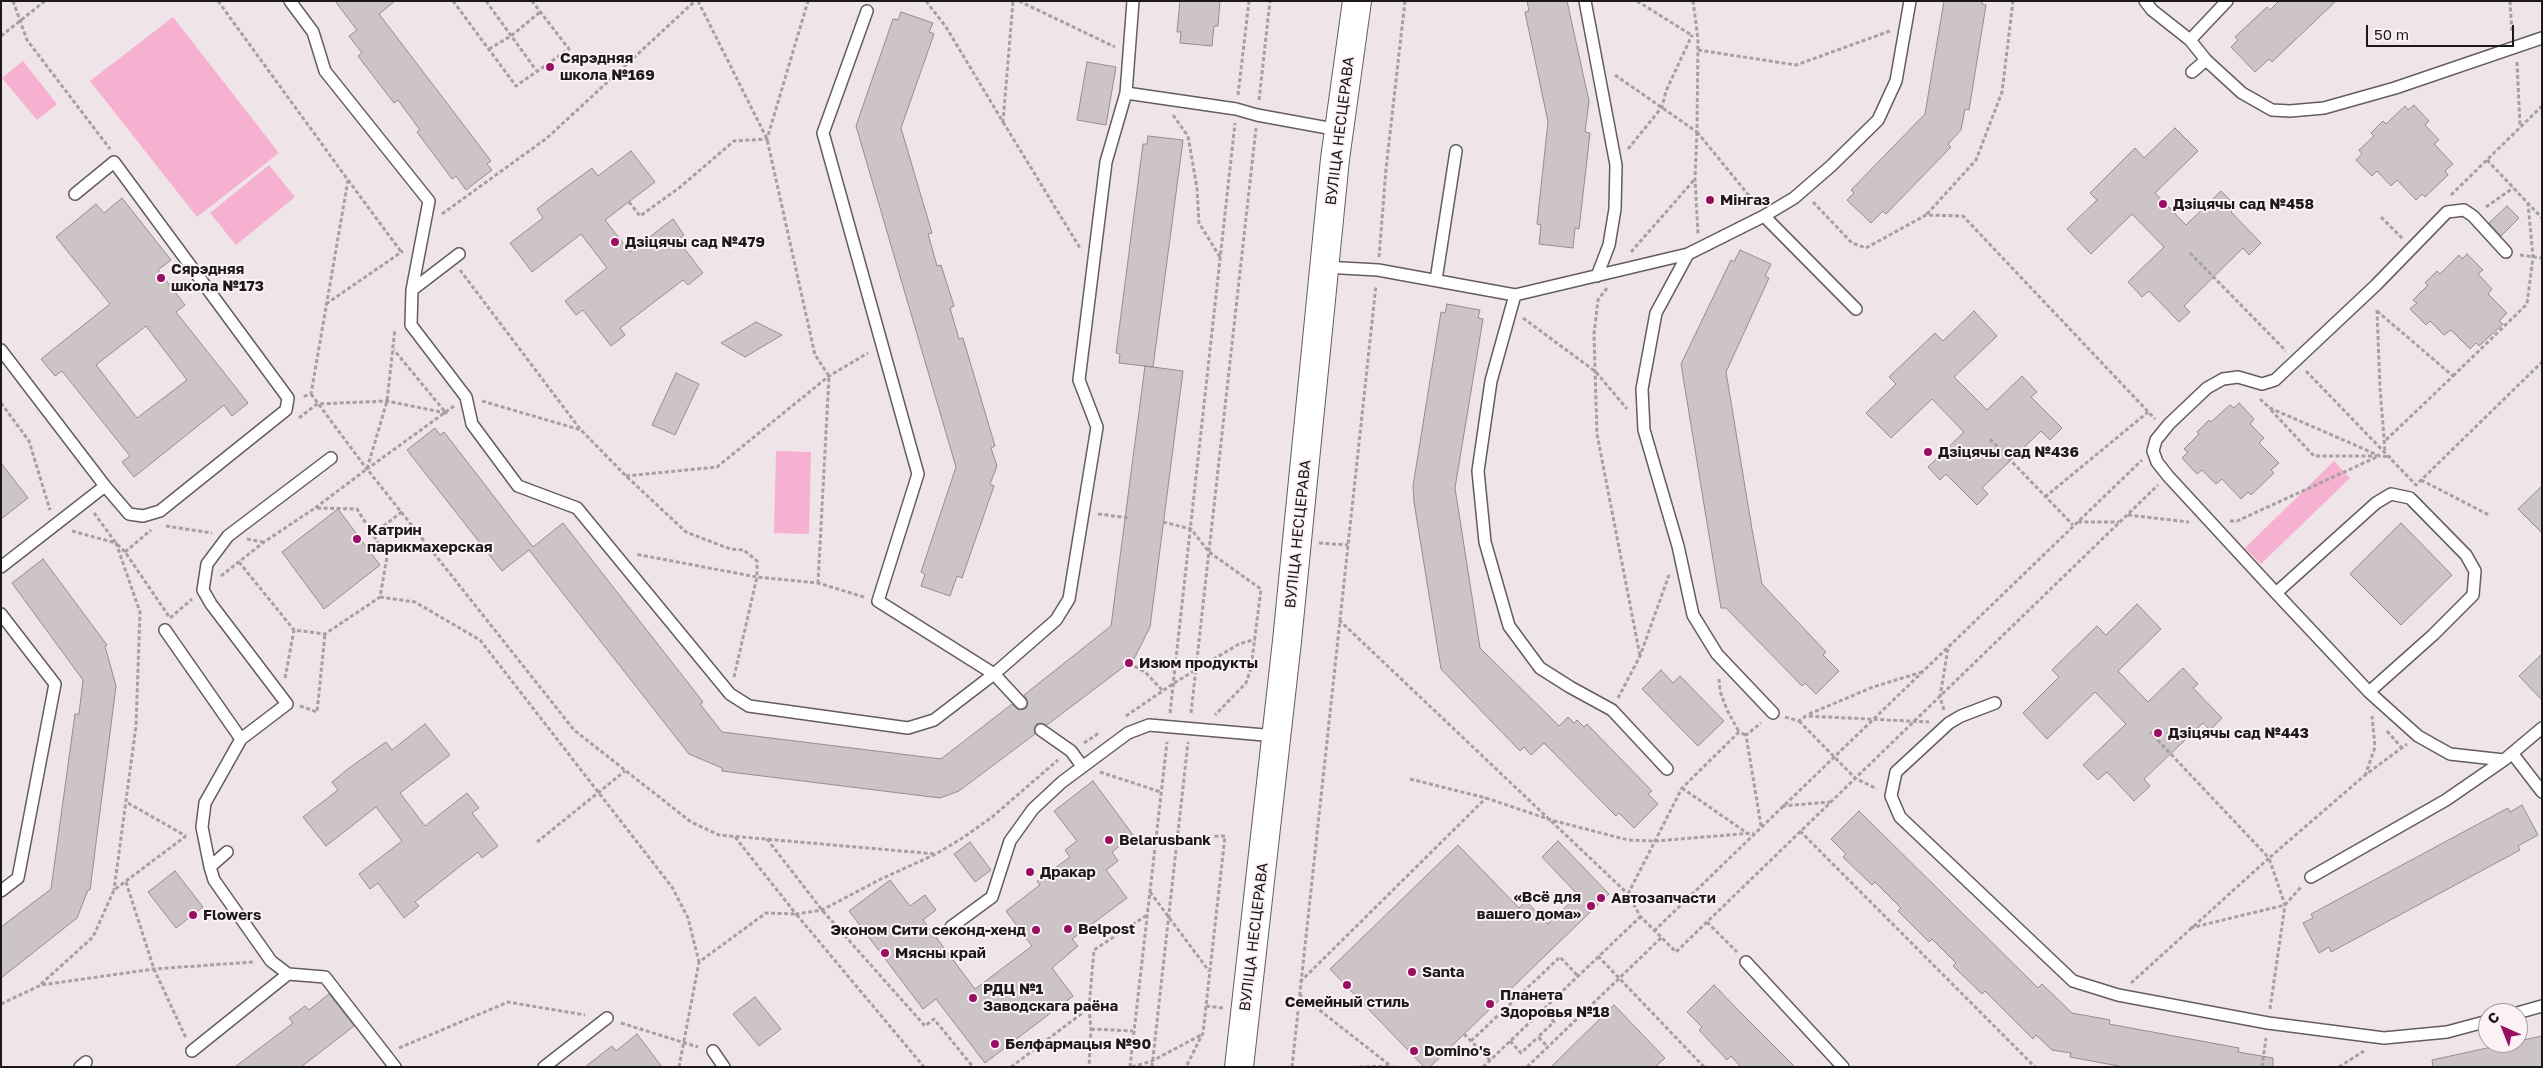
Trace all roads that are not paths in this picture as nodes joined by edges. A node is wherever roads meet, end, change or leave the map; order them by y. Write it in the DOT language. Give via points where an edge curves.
graph roads {
  1 [pos="290,1"];
  2 [pos="1133,1"];
  3 [pos="1357,1"];
  4 [pos="1585,1"];
  5 [pos="1910,1"];
  6 [pos="2145,1"];
  7 [pos="2227,1"];
  8 [pos="867,11"];
  9 [pos="2542,38"];
  10 [pos="2190,40"];
  11 [pos="2206,60"];
  12 [pos="2192,72"];
  13 [pos="1126,93"];
  14 [pos="1339,130"];
  15 [pos="1456,151"];
  16 [pos="75,194"];
  17 [pos="1764,216"];
  18 [pos="2506,252"];
  19 [pos="1688,254"];
  20 [pos="456,257"];
  21 [pos="1324,267"];
  22 [pos="1597,276"];
  23 [pos="1436,280"];
  24 [pos="412,290"];
  25 [pos="1515,295"];
  26 [pos="1856,309"];
  27 [pos="1,350"];
  28 [pos="331,458"];
  29 [pos="105,486"];
  30 [pos="1,567"];
  31 [pos="2276,593"];
  32 [pos="1,614"];
  33 [pos="165,630"];
  34 [pos="994,674"];
  35 [pos="2369,692"];
  36 [pos="1021,703"];
  37 [pos="1995,703"];
  38 [pos="1773,713"];
  39 [pos="2542,728"];
  40 [pos="1041,730"];
  41 [pos="1276,736"];
  42 [pos="241,739"];
  43 [pos="2508,757"];
  44 [pos="1082,766"];
  45 [pos="1666,769"];
  46 [pos="2542,792"];
  47 [pos="227,852"];
  48 [pos="210,867"];
  49 [pos="2311,877"];
  50 [pos="1,891"];
  51 [pos="951,927"];
  52 [pos="1746,962"];
  53 [pos="288,974"];
  54 [pos="2542,1006"];
  55 [pos="2528,1010"];
  56 [pos="607,1018"];
  57 [pos="2478,1024"];
  58 [pos="192,1051"];
  59 [pos="713,1051"];
  60 [pos="395,1067"];
  61 [pos="544,1067"];
  62 [pos="724,1067"];
  63 [pos="1239,1067"];
  64 [pos="1843,1067"];
  1 -- 24 [label="lane" via="313,32 325,70 429,202"];
  2 -- 13 [label="lane"];
  3 -- 14 [label="main road, ВУЛІЦА НЕСЦЕРАВА"];
  4 -- 22 [label="lane" via="1616,166 1615,208 1609,245"];
  5 -- 17 [label="lane" via="1896,81 1878,120 1802,191"];
  6 -- 10 [label="lane"];
  7 -- 10 [label="lane"];
  8 -- 34 [label="lane" via="823,133 918,474 878,601"];
  9 -- 11 [label="lane" via="2395,88 2324,108 2290,112 2272,110 2242,93"];
  10 -- 11 [label="lane"];
  11 -- 12 [label="lane"];
  13 -- 14 [label="lane" via="1236,109"];
  13 -- 34 [label="lane" via="1106,162 1079,380 1097,428 1069,599 1056,620"];
  14 -- 21 [label="main road, ВУЛІЦА НЕСЦЕРАВА"];
  15 -- 23 [label="lane"];
  16 -- 29 [label="lane" via="114,162 288,398 286,410 160,511 143,516 129,514"];
  17 -- 19 [label="lane"];
  17 -- 26 [label="lane"];
  18 -- 31 [label="lane" via="2473,216 2464,210 2447,212 2376,285 2275,380 2262,384 2238,377 2223,379 2207,388 2156,440 2153,451 2157,462"];
  19 -- 22 [label="lane"];
  19 -- 38 [label="lane" via="1656,313 1642,389 1644,430 1678,546 1693,615 1716,654"];
  20 -- 24 [label="lane"];
  21 -- 23 [label="lane" via="1378,270"];
  21 -- 41 [label="main road, ВУЛІЦА НЕСЦЕРАВА"];
  22 -- 25 [label="lane"];
  23 -- 25 [label="lane"];
  24 -- 34 [label="lane" via="411,325 466,397 472,424 518,486 576,508 730,694 749,706 908,728 934,720"];
  25 -- 45 [label="lane" via="1491,381 1478,471 1485,542 1509,626 1540,668 1612,710"];
  27 -- 29 [label="lane"];
  28 -- 42 [label="lane" via="228,536 207,564 203,590 287,704"];
  29 -- 30 [label="lane"];
  31 -- 35 [label="lane"];
  31 -- 35 [label="lane" via="2376,502 2391,494 2410,498 2466,555 2476,579 2473,595"];
  32 -- 50 [label="lane" via="55,684 18,878"];
  33 -- 42 [label="lane"];
  34 -- 36 [label="lane"];
  35 -- 43 [label="lane" via="2418,736 2450,754"];
  37 -- 57 [label="lane" via="1949,723 1896,772 1891,796 1900,817 2073,981 2118,995 2268,1023 2384,1038 2447,1032"];
  39 -- 43 [label="lane"];
  40 -- 44 [label="lane" via="1070,751"];
  41 -- 44 [label="lane" via="1149,725 1128,733"];
  41 -- 63 [label="main road, ВУЛІЦА НЕСЦЕРАВА"];
  42 -- 48 [label="lane" via="206,803 202,827"];
  43 -- 46 [label="lane"];
  43 -- 49 [label="lane" via="2446,800"];
  44 -- 51 [label="lane" via="1033,809 1010,841 992,896"];
  47 -- 48 [label="lane"];
  48 -- 53 [label="lane" via="214,880 271,961"];
  52 -- 64 [label="lane"];
  53 -- 58 [label="lane"];
  53 -- 60 [label="lane" via="324,977"];
  54 -- 55 [label="lane"];
  56 -- 61 [label="lane"];
  59 -- 62 [label="lane"];
}
